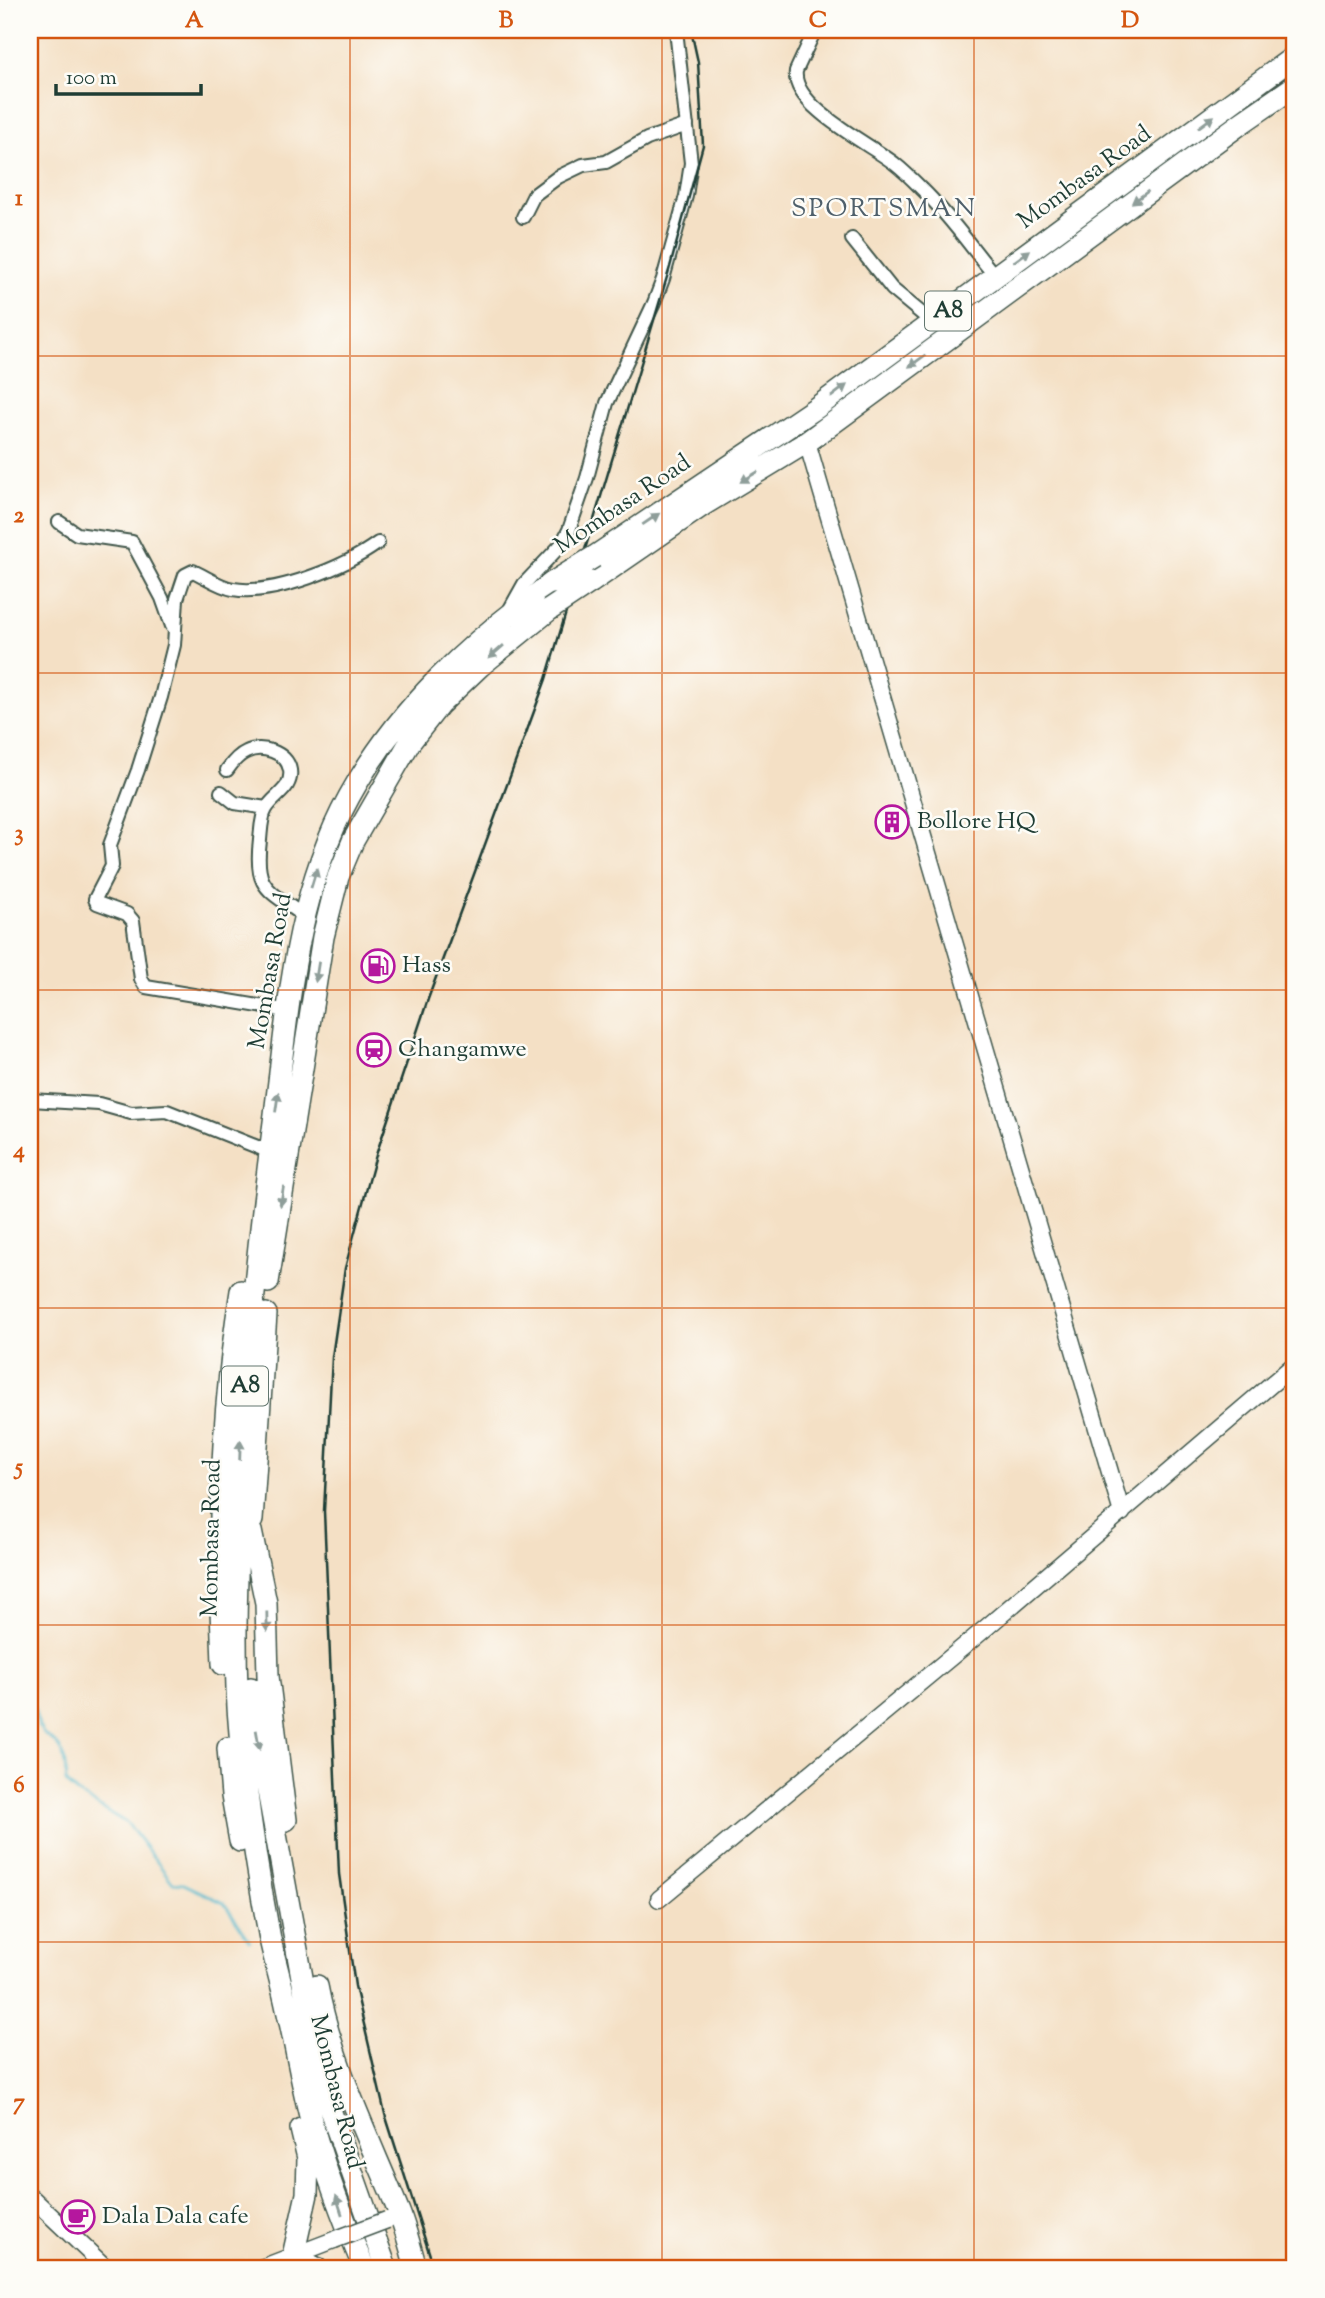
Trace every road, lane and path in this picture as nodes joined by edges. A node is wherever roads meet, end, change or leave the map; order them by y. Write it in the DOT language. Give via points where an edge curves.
graph roads {
  1 [pos="676,30"];
  2 [pos="815,30"];
  3 [pos="1295,56"];
  4 [pos="1295,86"];
  5 [pos="687,125"];
  6 [pos="523,217"];
  7 [pos="852,239"];
  8 [pos="995,276"];
  9 [pos="932,322"];
  10 [pos="807,442"];
  11 [pos="59,522"];
  12 [pos="378,543"];
  13 [pos="506,616"];
  14 [pos="175,633"];
  15 [pos="227,770"];
  16 [pos="221,792"];
  17 [pos="266,808"];
  18 [pos="304,916"];
  19 [pos="289,1012"];
  20 [pos="30,1100"];
  21 [pos="270,1152"];
  22 [pos="266,1187"];
  23 [pos="1295,1364"];
  24 [pos="1122,1513"];
  25 [pos="251,1531"];
  26 [pos="659,1899"];
  27 [pos="30,2196"];
  28 [pos="393,2217"];
  29 [pos="293,2256"];
  30 [pos="106,2268"];
  31 [pos="261,2268"];
  32 [pos="316,2268"];
  33 [pos="364,2268"];
  34 [pos="386,2268"];
  35 [pos="416,2268"];
  1 -- 5 [label="street"];
  2 -- 8 [label="street" via="796,71 801,89 833,124 894,164 923,190"];
  8 -- 3 [label="highway, Mombasa Road / A8, one-way"];
  4 -- 10 [label="highway, Mombasa Road / A8, one-way"];
  5 -- 6 [label="street" via="647,139 606,162 583,165 558,177 534,195"];
  5 -- 13 [label="street" via="691,175 654,303 607,403 565,537 524,584"];
  7 -- 9 [label="street" via="892,289"];
  8 -- 9 [label="highway, Mombasa Road / A8"];
  13 -- 9 [label="highway, Mombasa Road / A8, one-way, bridge" via="816,408"];
  10 -- 24 [label="street"];
  10 -- 25 [label="highway, Mombasa Road / A8, one-way, bridge" via="702,505 549,610 480,666 439,705 410,742 353,841 338,877 323,937 267,1286"];
  11 -- 14 [label="street" via="77,534 132,542"];
  12 -- 14 [label="street" via="339,566 265,591 230,589 189,572 177,599"];
  18 -- 13 [label="highway, Mombasa Road / A8, one-way" via="315,872 348,799 376,753 448,668"];
  14 -- 19 [label="street" via="161,697 110,845 112,866 95,902 127,914 133,921 146,987"];
  15 -- 17 [label="street" via="244,753 256,749 271,751 288,762 287,788"];
  16 -- 17 [label="street" via="235,803"];
  17 -- 18 [label="street" via="259,849 260,879"];
  18 -- 19 [label="highway, Mombasa Road / A8"];
  21 -- 19 [label="highway, Mombasa Road / A8, one-way"];
  20 -- 21 [label="street" via="99,1104 131,1113 167,1111"];
  21 -- 22 [label="highway, Mombasa Road / A8"];
  22 -- 29 [label="highway" via="248,1248 233,1341 220,1591 232,1796 308,2158 307,2194"];
  33 -- 22 [label="highway, Mombasa Road / A8, one-way" via="311,2121 271,1940 240,1729 236,1656 240,1440"];
  23 -- 24 [label="street"];
  24 -- 26 [label="street"];
  25 -- 28 [label="highway, one-way" via="266,1603 268,1676 290,1849 320,2002"];
  25 -- 34 [label="highway, Mombasa Road / A8, one-way" via="252,1703 319,2073"];
  27 -- 30 [label="street"];
  28 -- 29 [label="street, bridge"];
  28 -- 35 [label="highway"];
  29 -- 31 [label="street"];
  29 -- 32 [label="highway"];
}
